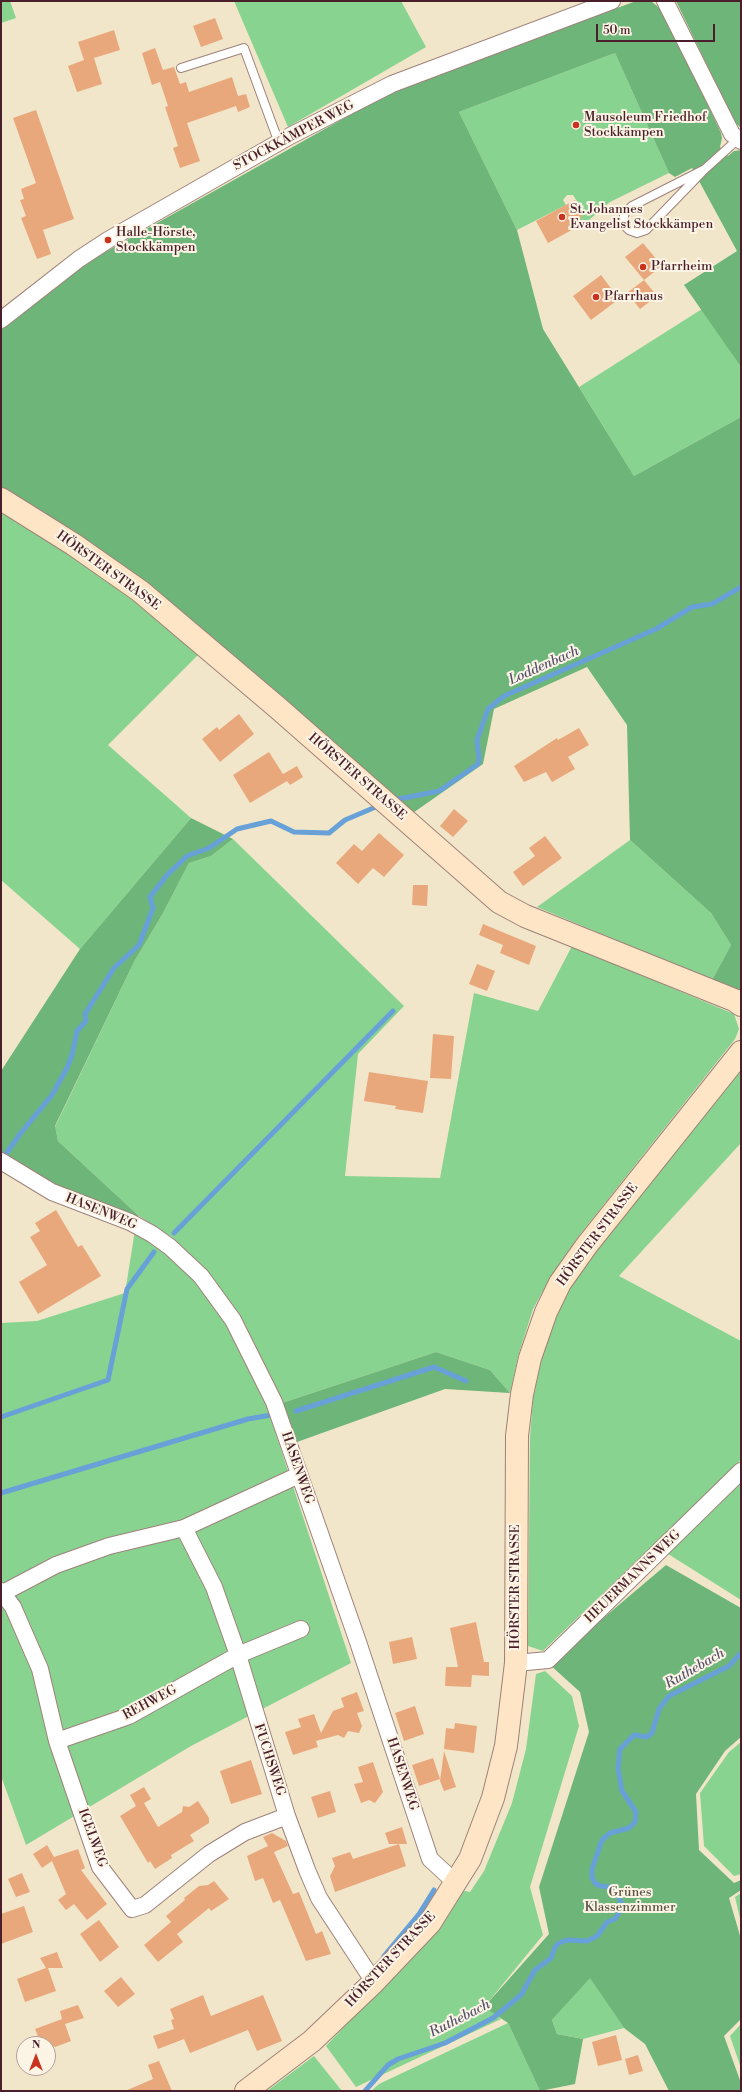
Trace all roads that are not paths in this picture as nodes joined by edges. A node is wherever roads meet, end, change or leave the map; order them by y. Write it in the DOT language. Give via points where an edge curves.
graph roads {
  1 [pos="612,1"];
  2 [pos="665,1"];
  3 [pos="181,68"];
  4 [pos="739,141"];
  5 [pos="279,143"];
  6 [pos="705,169"];
  7 [pos="1,320"];
  8 [pos="1,499"];
  9 [pos="741,1005"];
  10 [pos="741,1052"];
  11 [pos="1,1161"];
  12 [pos="741,1471"];
  13 [pos="299,1475"];
  14 [pos="184,1528"];
  15 [pos="2,1593"];
  16 [pos="300,1629"];
  17 [pos="238,1655"];
  18 [pos="516,1663"];
  19 [pos="57,1741"];
  20 [pos="287,1816"];
  21 [pos="456,1883"];
  22 [pos="374,1982"];
  23 [pos="246,2091"];
  1 -- 5 [label="street, STOCKKÄMPER WEG" via="392,84"];
  2 -- 4 [label="street" via="732,134"];
  3 -- 5 [label="lane" via="244,48"];
  4 -- 6 [label="lane"];
  5 -- 7 [label="street, STOCKKÄMPER WEG" via="102,244"];
  6 -- 6 [label="lane" via="646,230 637,233 626,227 624,214 632,206"];
  8 -- 9 [label="street, HÖRSTER STRASSE" via="73,544 140,591 499,902 525,916"];
  10 -- 18 [label="street, HÖRSTER STRASSE" via="587,1245 560,1283 546,1312 530,1358 517,1436"];
  11 -- 13 [label="street, HASENWEG" via="52,1192 130,1222 152,1234 201,1276 233,1320 261,1374 274,1402"];
  12 -- 18 [label="street, HEUERMANNS WEG" via="548,1660"];
  13 -- 14 [label="street"];
  13 -- 21 [label="street, HASENWEG" via="430,1859"];
  14 -- 15 [label="street" via="109,1546 56,1565"];
  14 -- 17 [label="street, FUCHSWEG" via="214,1587"];
  15 -- 19 [label="street, IGELWEG" via="13,1607 40,1669"];
  16 -- 17 [label="street, REHWEG"];
  17 -- 19 [label="street, REHWEG" via="129,1716"];
  17 -- 20 [label="street, FUCHSWEG"];
  18 -- 21 [label="street, HÖRSTER STRASSE" via="506,1746 493,1798 470,1859"];
  19 -- 20 [label="street, IGELWEG" via="100,1866 132,1909 145,1905 215,1850 245,1832"];
  20 -- 22 [label="street, FUCHSWEG" via="319,1898"];
  21 -- 22 [label="street, HÖRSTER STRASSE" via="430,1923"];
  22 -- 23 [label="street, HÖRSTER STRASSE" via="312,2041"];
}
